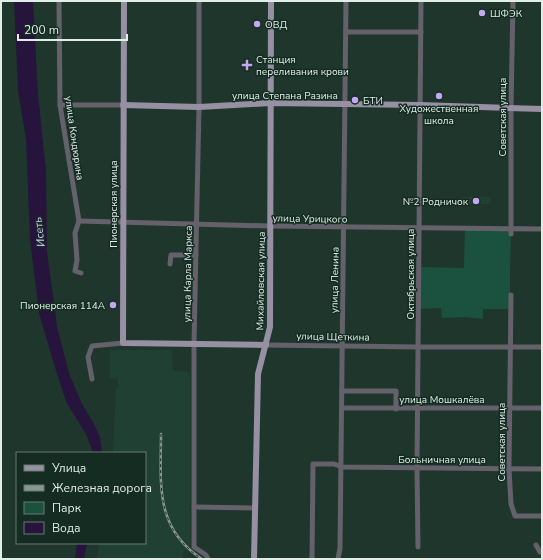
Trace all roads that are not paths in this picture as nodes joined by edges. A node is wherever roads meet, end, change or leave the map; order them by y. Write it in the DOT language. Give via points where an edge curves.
graph roads {
  1 [pos="59,1"];
  2 [pos="124,1"];
  3 [pos="199,1"];
  4 [pos="271,1"];
  5 [pos="346,1"];
  6 [pos="421,1"];
  7 [pos="513,1"];
  8 [pos="346,32"];
  9 [pos="421,32"];
  10 [pos="270,103"];
  11 [pos="345,104"];
  12 [pos="60,105"];
  13 [pos="124,105"];
  14 [pos="420,105"];
  15 [pos="199,106"];
  16 [pos="511,108"];
  17 [pos="542,109"];
  18 [pos="79,221"];
  19 [pos="123,222"];
  20 [pos="197,224"];
  21 [pos="270,226"];
  22 [pos="344,227"];
  23 [pos="419,228"];
  24 [pos="542,229"];
  25 [pos="511,231"];
  26 [pos="196,255"];
  27 [pos="170,264"];
  28 [pos="81,273"];
  29 [pos="511,295"];
  30 [pos="123,343"];
  31 [pos="194,343"];
  32 [pos="266,345"];
  33 [pos="342,346"];
  34 [pos="511,346"];
  35 [pos="418,347"];
  36 [pos="542,347"];
  37 [pos="92,380"];
  38 [pos="342,391"];
  39 [pos="342,408"];
  40 [pos="510,408"];
  41 [pos="542,408"];
  42 [pos="396,409"];
  43 [pos="418,409"];
  44 [pos="342,467"];
  45 [pos="417,468"];
  46 [pos="509,469"];
  47 [pos="542,469"];
  48 [pos="194,507"];
  49 [pos="255,508"];
  50 [pos="542,516"];
  51 [pos="536,545"];
  52 [pos="418,547"];
  53 [pos="542,552"];
  54 [pos="208,559"];
  55 [pos="254,559"];
  56 [pos="312,559"];
  57 [pos="338,559"];
  1 -- 12 [label="street, улица Кондюрина"];
  2 -- 13 [label="main road, Пионерская улица"];
  3 -- 15 [label="street, улица Карла Маркса"];
  4 -- 10 [label="main road, Михайловская улица"];
  5 -- 8 [label="street, улица Ленина"];
  6 -- 9 [label="street, Октябрьская улица"];
  7 -- 16 [label="street, Советская улица"];
  8 -- 9 [label="street"];
  8 -- 11 [label="street, улица Ленина"];
  9 -- 14 [label="street, Октябрьская улица"];
  10 -- 11 [label="main road, улица Степана Разина"];
  10 -- 15 [label="main road, улица Степана Разина"];
  10 -- 21 [label="main road, Михайловская улица"];
  11 -- 14 [label="main road, улица Степана Разина"];
  11 -- 22 [label="street, улица Ленина"];
  12 -- 13 [label="street"];
  12 -- 18 [label="street, улица Кондюрина"];
  13 -- 15 [label="main road, улица Степана Разина"];
  13 -- 19 [label="main road, Пионерская улица"];
  14 -- 16 [label="main road, улица Степана Разина"];
  14 -- 23 [label="street, Октябрьская улица"];
  15 -- 20 [label="street, улица Карла Маркса"];
  16 -- 17 [label="main road, улица Степана Разина"];
  16 -- 25 [label="street, Советская улица"];
  18 -- 19 [label="street, улица Урицкого"];
  18 -- 28 [label="street, улица Кондюрина" via="75,233 75,271"];
  19 -- 20 [label="street, улица Урицкого"];
  19 -- 30 [label="main road, Пионерская улица"];
  20 -- 21 [label="street, улица Урицкого"];
  20 -- 26 [label="street, улица Карла Маркса"];
  21 -- 22 [label="street, улица Урицкого"];
  21 -- 32 [label="main road, Михайловская улица" via="270,327"];
  22 -- 23 [label="street, улица Урицкого"];
  22 -- 33 [label="street, улица Ленина"];
  23 -- 25 [label="street, улица Урицкого"];
  23 -- 35 [label="street, Октябрьская улица"];
  24 -- 25 [label="street, улица Урицкого"];
  26 -- 27 [label="street" via="170,255"];
  26 -- 31 [label="street, улица Карла Маркса"];
  29 -- 34 [label="street, Советская улица"];
  30 -- 31 [label="main road, улица Щеткина"];
  30 -- 37 [label="street" via="92,346 88,357"];
  31 -- 32 [label="main road, улица Щеткина"];
  31 -- 48 [label="street, улица Карла Маркса"];
  32 -- 33 [label="street, улица Щеткина"];
  32 -- 49 [label="main road, Михайловская улица" via="257,383"];
  33 -- 35 [label="street, улица Щеткина"];
  33 -- 38 [label="street, улица Ленина"];
  34 -- 35 [label="street, улица Щеткина"];
  34 -- 36 [label="street, улица Щеткина"];
  34 -- 40 [label="street, Советская улица"];
  35 -- 43 [label="street, Октябрьская улица"];
  38 -- 39 [label="street, улица Ленина"];
  38 -- 42 [label="street" via="396,391"];
  39 -- 42 [label="street, улица Мошкалёва"];
  39 -- 44 [label="street, улица Ленина"];
  40 -- 41 [label="street, улица Мошкалёва"];
  40 -- 43 [label="street, улица Мошкалёва"];
  40 -- 46 [label="street, Советская улица"];
  42 -- 43 [label="street, улица Мошкалёва"];
  43 -- 45 [label="street, Октябрьская улица"];
  44 -- 45 [label="street, Больничная улица"];
  44 -- 56 [label="street, Больничная улица" via="334,464 312,464"];
  44 -- 57 [label="street, улица Ленина"];
  45 -- 46 [label="street, Больничная улица"];
  45 -- 52 [label="street, Октябрьская улица"];
  46 -- 47 [label="street, Больничная улица"];
  46 -- 50 [label="street, Советская улица" via="510,504 515,516"];
  48 -- 49 [label="street"];
  48 -- 54 [label="street, улица Карла Маркса" via="194,547"];
  49 -- 55 [label="main road, Михайловская улица"];
  51 -- 53 [label="street"];
}
